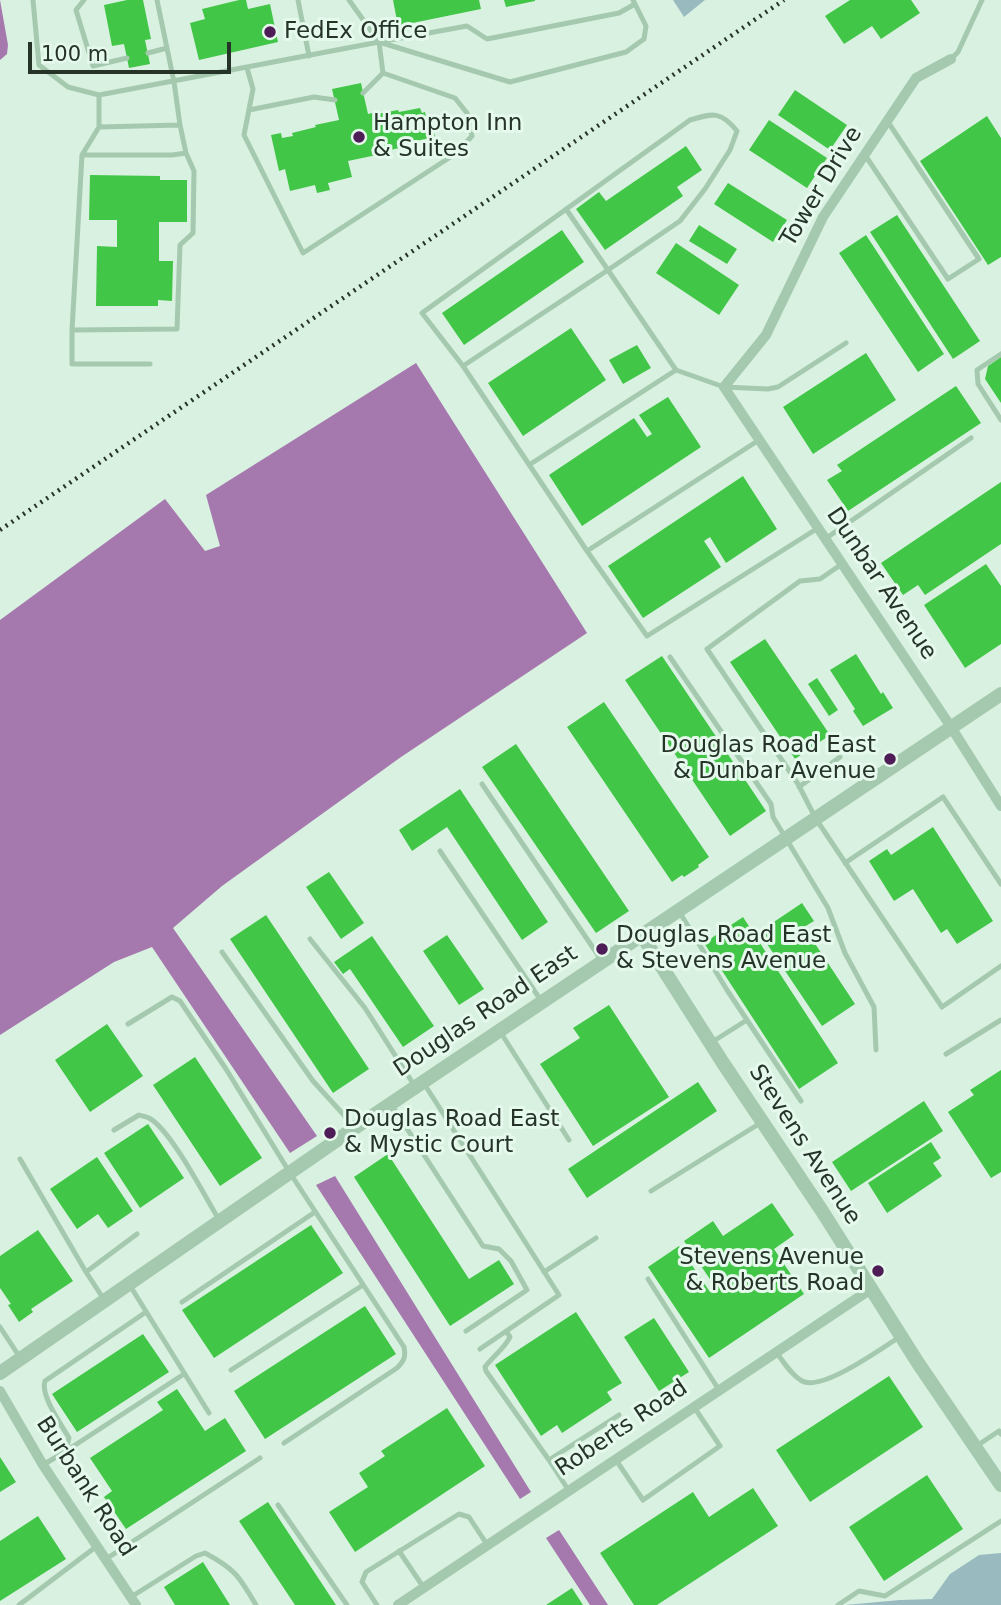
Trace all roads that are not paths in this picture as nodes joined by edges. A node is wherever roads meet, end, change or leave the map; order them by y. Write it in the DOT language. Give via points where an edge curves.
graph roads {
  1 [pos="33,0"];
  2 [pos="84,0"];
  3 [pos="157,0"];
  4 [pos="298,0"];
  5 [pos="348,0"];
  6 [pos="982,0"];
  7 [pos="634,2"];
  8 [pos="379,42"];
  9 [pos="167,48"];
  10 [pos="148,52"];
  11 [pos="309,56"];
  12 [pos="127,58"];
  13 [pos="951,59"];
  14 [pos="247,68"];
  15 [pos="383,73"];
  16 [pos="174,82"];
  17 [pos="363,93"];
  18 [pos="99,95"];
  19 [pos="335,100"];
  20 [pos="249,110"];
  21 [pos="888,121"];
  22 [pos="180,125"];
  23 [pos="99,127"];
  24 [pos="186,153"];
  25 [pos="82,155"];
  26 [pos="865,155"];
  27 [pos="566,209"];
  28 [pos="607,270"];
  29 [pos="72,330"];
  30 [pos="846,343"];
  31 [pos="1001,354"];
  32 [pos="150,364"];
  33 [pos="463,366"];
  34 [pos="676,370"];
  35 [pos="723,387"];
  36 [pos="1001,420"];
  37 [pos="971,438"];
  38 [pos="759,440"];
  39 [pos="529,465"];
  40 [pos="818,528"];
  41 [pos="825,539"];
  42 [pos="587,551"];
  43 [pos="842,564"];
  44 [pos="670,657"];
  45 [pos="1001,694"];
  46 [pos="951,727"];
  47 [pos="841,757"];
  48 [pos="482,784"];
  49 [pos="799,787"];
  50 [pos="1001,806"];
  51 [pos="816,819"];
  52 [pos="787,839"];
  53 [pos="440,850"];
  54 [pos="845,863"];
  55 [pos="1001,884"];
  56 [pos="679,910"];
  57 [pos="641,934"];
  58 [pos="310,939"];
  59 [pos="222,952"];
  60 [pos="602,961"];
  61 [pos="1001,966"];
  62 [pos="542,1002"];
  63 [pos="747,1020"];
  64 [pos="1001,1020"];
  65 [pos="128,1024"];
  66 [pos="499,1030"];
  67 [pos="710,1043"];
  68 [pos="876,1050"];
  69 [pos="946,1054"];
  70 [pos="419,1085"];
  71 [pos="801,1101"];
  72 [pos="391,1104"];
  73 [pos="762,1122"];
  74 [pos="353,1129"];
  75 [pos="114,1130"];
  76 [pos="569,1140"];
  77 [pos="20,1159"];
  78 [pos="290,1173"];
  79 [pos="651,1191"];
  80 [pos="316,1212"];
  81 [pos="220,1221"];
  82 [pos="137,1234"];
  83 [pos="596,1238"];
  84 [pos="86,1272"];
  85 [pos="544,1272"];
  86 [pos="648,1279"];
  87 [pos="129,1284"];
  88 [pos="363,1285"];
  89 [pos="871,1289"];
  90 [pos="105,1300"];
  91 [pos="182,1302"];
  92 [pos="146,1312"];
  93 [pos="0,1327"];
  94 [pos="466,1331"];
  95 [pos="506,1331"];
  96 [pos="901,1336"];
  97 [pos="480,1349"];
  98 [pos="776,1352"];
  99 [pos="21,1359"];
  100 [pos="231,1370"];
  101 [pos="0,1373"];
  102 [pos="184,1374"];
  103 [pos="719,1390"];
  104 [pos="0,1391"];
  105 [pos="694,1407"];
  106 [pos="209,1413"];
  107 [pos="619,1415"];
  108 [pos="1001,1434"];
  109 [pos="284,1443"];
  110 [pos="975,1447"];
  111 [pos="66,1451"];
  112 [pos="260,1458"];
  113 [pos="615,1459"];
  114 [pos="549,1460"];
  115 [pos="43,1465"];
  116 [pos="1001,1484"];
  117 [pos="569,1491"];
  118 [pos="278,1505"];
  119 [pos="1001,1521"];
  120 [pos="97,1546"];
  121 [pos="488,1546"];
  122 [pos="399,1551"];
  123 [pos="106,1559"];
  124 [pos="424,1588"];
  125 [pos="416,1600"];
  126 [pos="134,1601"];
  127 [pos="19,1605"];
  128 [pos="256,1605"];
  129 [pos="347,1605"];
  130 [pos="377,1605"];
  131 [pos="398,1605"];
  132 [pos="838,1605"];
  1 -- 18 [label="lane" via="39,65 68,87"];
  2 -- 12 [label="lane" via="76,10 93,66"];
  3 -- 9 [label="lane"];
  4 -- 11 [label="lane"];
  5 -- 8 [label="lane"];
  6 -- 13 [label="lane"];
  7 -- 8 [label="lane" via="619,13 487,39 467,26"];
  7 -- 8 [label="lane" via="646,26 644,39 626,52 510,82"];
  8 -- 11 [label="lane"];
  8 -- 15 [label="lane"];
  9 -- 10 [label="lane"];
  9 -- 16 [label="lane"];
  11 -- 14 [label="lane"];
  13 -- 21 [label="street, Tower Drive" via="916,78"];
  14 -- 16 [label="lane"];
  14 -- 20 [label="lane" via="253,89"];
  15 -- 17 [label="lane"];
  15 -- 20 [label="lane" via="454,98 467,113 472,136 455,154 303,253 244,135"];
  16 -- 18 [label="lane"];
  16 -- 22 [label="lane"];
  18 -- 23 [label="lane"];
  19 -- 20 [label="lane" via="314,97"];
  21 -- 26 [label="street, Tower Drive"];
  21 -- 26 [label="lane" via="979,259 948,279"];
  22 -- 23 [label="lane"];
  22 -- 24 [label="lane"];
  23 -- 25 [label="lane"];
  24 -- 25 [label="lane"];
  24 -- 29 [label="lane" via="194,170 193,233 180,245 177,329"];
  25 -- 29 [label="lane"];
  26 -- 35 [label="street, Tower Drive" via="823,217 766,335"];
  27 -- 28 [label="lane"];
  27 -- 28 [label="lane" via="690,120 709,114 726,118 737,131 730,150 680,221"];
  27 -- 33 [label="lane" via="422,313"];
  28 -- 33 [label="lane"];
  28 -- 34 [label="lane"];
  29 -- 32 [label="lane" via="72,364"];
  30 -- 35 [label="lane" via="778,387"];
  31 -- 36 [label="lane" via="977,370 978,384"];
  33 -- 39 [label="lane"];
  34 -- 35 [label="lane"];
  34 -- 39 [label="lane"];
  35 -- 38 [label="street, Dunbar Avenue"];
  37 -- 41 [label="lane"];
  38 -- 40 [label="street, Dunbar Avenue"];
  38 -- 42 [label="lane"];
  39 -- 42 [label="lane"];
  40 -- 41 [label="street, Dunbar Avenue"];
  40 -- 42 [label="lane" via="647,636"];
  41 -- 43 [label="street, Dunbar Avenue"];
  43 -- 46 [label="street, Dunbar Avenue"];
  43 -- 49 [label="lane" via="820,579 800,581 707,649"];
  44 -- 52 [label="lane" via="771,804 773,817"];
  45 -- 46 [label="street, Douglas Road East"];
  46 -- 50 [label="street, Dunbar Avenue"];
  46 -- 51 [label="street, Douglas Road East"];
  47 -- 49 [label="lane"];
  48 -- 60 [label="lane"];
  49 -- 51 [label="lane"];
  51 -- 52 [label="street, Douglas Road East"];
  51 -- 54 [label="lane"];
  52 -- 56 [label="street, Douglas Road East"];
  52 -- 68 [label="lane" via="828,908 845,953 874,1007"];
  53 -- 62 [label="lane"];
  54 -- 55 [label="lane" via="943,797"];
  54 -- 61 [label="lane" via="942,1007"];
  56 -- 57 [label="street, Douglas Road East"];
  56 -- 63 [label="lane"];
  57 -- 60 [label="street, Douglas Road East"];
  57 -- 67 [label="street, Stevens Avenue"];
  58 -- 70 [label="lane"];
  59 -- 74 [label="lane" via="313,1082"];
  60 -- 62 [label="street, Douglas Road East"];
  62 -- 66 [label="street, Douglas Road East"];
  63 -- 67 [label="lane"];
  63 -- 71 [label="lane"];
  64 -- 69 [label="lane"];
  65 -- 78 [label="lane" via="172,998 180,1001"];
  66 -- 70 [label="street, Douglas Road East"];
  66 -- 76 [label="lane"];
  67 -- 73 [label="street, Stevens Avenue"];
  70 -- 72 [label="street, Douglas Road East"];
  70 -- 85 [label="lane"];
  72 -- 74 [label="street, Douglas Road East"];
  72 -- 94 [label="lane" via="483,1246 499,1249 527,1290"];
  73 -- 79 [label="lane"];
  73 -- 89 [label="street, Stevens Avenue"];
  74 -- 78 [label="street, Douglas Road East"];
  75 -- 81 [label="lane" via="139,1115 160,1127"];
  77 -- 84 [label="lane"];
  78 -- 80 [label="lane"];
  78 -- 81 [label="street, Douglas Road East"];
  80 -- 88 [label="lane"];
  80 -- 91 [label="lane"];
  81 -- 87 [label="street, Douglas Road East"];
  82 -- 84 [label="lane"];
  83 -- 85 [label="lane"];
  84 -- 90 [label="lane"];
  85 -- 95 [label="lane" via="559,1295"];
  86 -- 103 [label="lane"];
  87 -- 90 [label="street, Douglas Road East"];
  87 -- 92 [label="lane"];
  88 -- 100 [label="lane"];
  88 -- 109 [label="lane" via="404,1347 403,1362"];
  89 -- 96 [label="street, Stevens Avenue"];
  89 -- 98 [label="street, Roberts Road"];
  90 -- 99 [label="street, Douglas Road East"];
  92 -- 102 [label="lane"];
  92 -- 111 [label="lane" via="45,1381 46,1396 69,1438"];
  93 -- 99 [label="lane"];
  95 -- 97 [label="lane"];
  95 -- 114 [label="lane" via="508,1342 491,1358 486,1371"];
  96 -- 98 [label="lane" via="814,1384 794,1375"];
  96 -- 110 [label="street, Stevens Avenue"];
  98 -- 103 [label="street, Roberts Road"];
  99 -- 101 [label="street, Douglas Road East"];
  102 -- 106 [label="lane"];
  102 -- 111 [label="lane"];
  103 -- 105 [label="street, Roberts Road"];
  104 -- 115 [label="street, Burbank Road"];
  105 -- 113 [label="street, Roberts Road"];
  105 -- 113 [label="lane" via="719,1446 643,1500"];
  107 -- 114 [label="lane"];
  108 -- 110 [label="lane" via="999,1431"];
  110 -- 116 [label="street, Stevens Avenue"];
  111 -- 115 [label="lane"];
  112 -- 123 [label="lane"];
  113 -- 117 [label="street, Roberts Road"];
  114 -- 117 [label="lane"];
  115 -- 120 [label="street, Burbank Road"];
  117 -- 121 [label="street, Roberts Road"];
  118 -- 129 [label="lane"];
  119 -- 132 [label="lane" via="885,1596 859,1591"];
  120 -- 123 [label="street, Burbank Road"];
  120 -- 127 [label="lane"];
  121 -- 122 [label="lane" via="468,1517 459,1514"];
  121 -- 124 [label="street, Roberts Road"];
  122 -- 124 [label="lane"];
  122 -- 130 [label="lane" via="366,1572 362,1582"];
  123 -- 126 [label="street, Burbank Road"];
  124 -- 125 [label="street, Roberts Road"];
  125 -- 131 [label="street, Roberts Road"];
  126 -- 128 [label="lane" via="205,1553 240,1578"];
}
